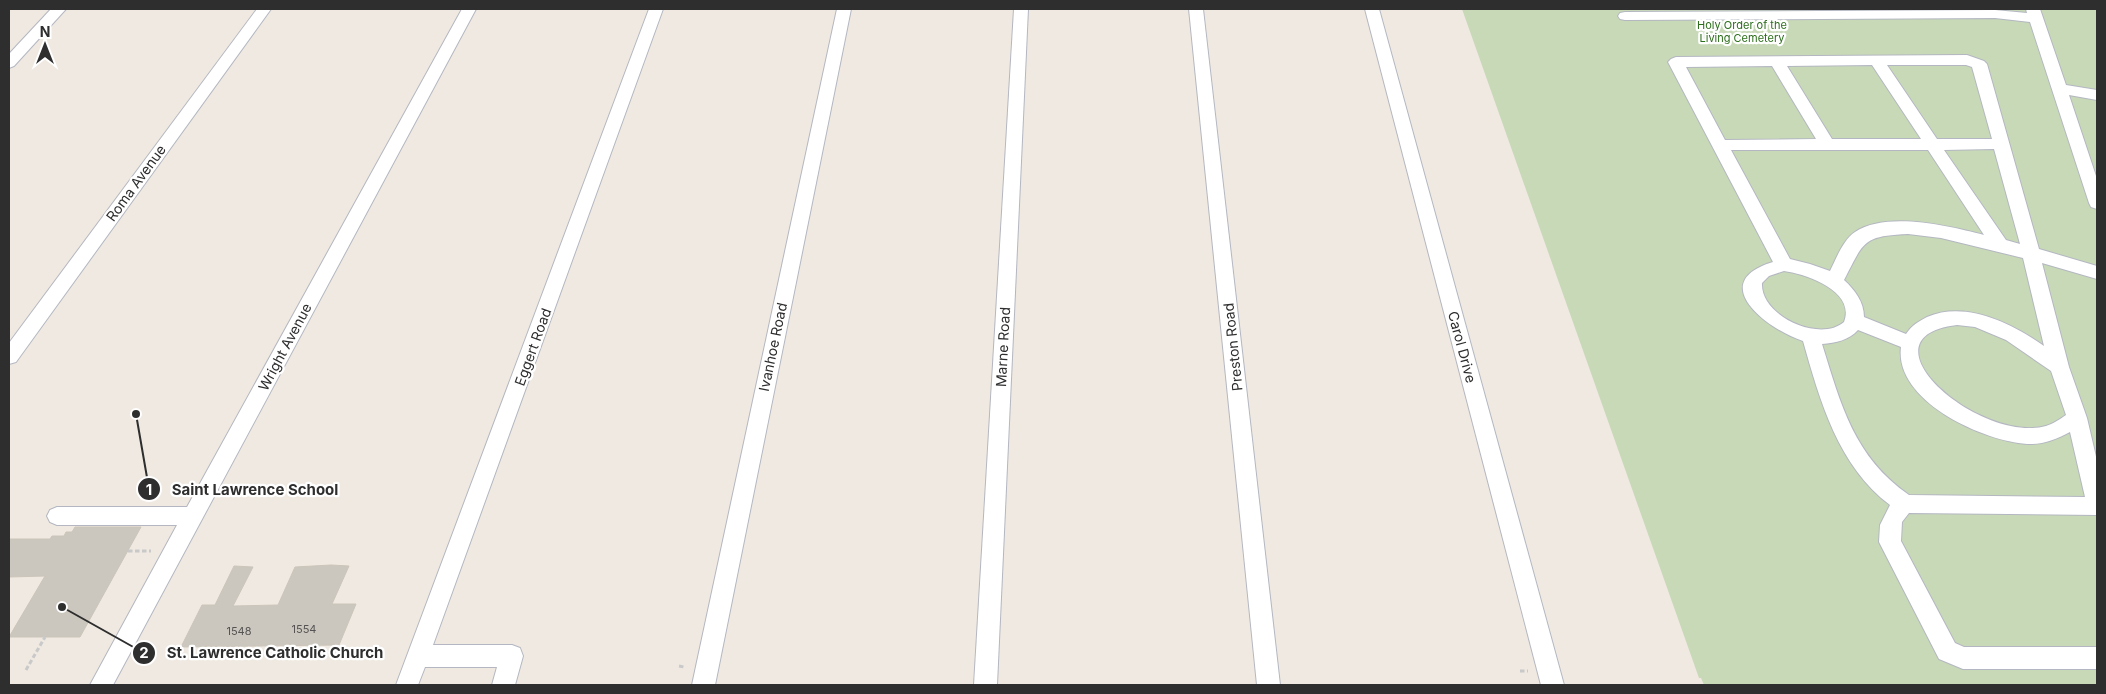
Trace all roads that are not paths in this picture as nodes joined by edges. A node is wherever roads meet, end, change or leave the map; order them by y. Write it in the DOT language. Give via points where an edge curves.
graph roads {
  1 [pos="59,9"];
  2 [pos="264,9"];
  3 [pos="468,9"];
  4 [pos="656,9"];
  5 [pos="844,9"];
  6 [pos="1021,9"];
  7 [pos="1196,9"];
  8 [pos="1372,9"];
  9 [pos="2034,13"];
  10 [pos="1625,16"];
  11 [pos="1776,61"];
  12 [pos="1877,62"];
  13 [pos="9,63"];
  14 [pos="2060,89"];
  15 [pos="2097,95"];
  16 [pos="1932,143"];
  17 [pos="1826,144"];
  18 [pos="2001,144"];
  19 [pos="1721,145"];
  20 [pos="2097,203"];
  21 [pos="1999,244"];
  22 [pos="2031,253"];
  23 [pos="1784,265"];
  24 [pos="2097,272"];
  25 [pos="1834,282"];
  26 [pos="1855,321"];
  27 [pos="1811,337"];
  28 [pos="1910,343"];
  29 [pos="9,357"];
  30 [pos="2059,367"];
  31 [pos="2077,418"];
  32 [pos="2097,502"];
  33 [pos="1905,504"];
  34 [pos="2097,506"];
  35 [pos="57,516"];
  36 [pos="193,516"];
  37 [pos="418,656"];
  38 [pos="2097,658"];
  39 [pos="101,685"];
  40 [pos="408,685"];
  41 [pos="503,685"];
  42 [pos="703,685"];
  43 [pos="985,685"];
  44 [pos="1269,685"];
  45 [pos="1553,685"];
  1 -- 13 [label="street"];
  2 -- 29 [label="street, Roma Avenue"];
  3 -- 36 [label="street, Wright Avenue"];
  4 -- 37 [label="street, Eggert Road"];
  5 -- 42 [label="street, Ivanhoe Road"];
  6 -- 43 [label="street, Marne Road"];
  7 -- 44 [label="street, Preston Road"];
  8 -- 45 [label="street, Carol Drive"];
  9 -- 10 [label="street"];
  9 -- 14 [label="street"];
  11 -- 12 [label="street"];
  11 -- 17 [label="street"];
  11 -- 19 [label="street" via="1676,62"];
  12 -- 16 [label="street"];
  12 -- 18 [label="street" via="1967,60 1978,64"];
  14 -- 15 [label="street"];
  14 -- 20 [label="street"];
  16 -- 17 [label="street"];
  16 -- 18 [label="street"];
  16 -- 21 [label="street"];
  17 -- 19 [label="street"];
  18 -- 22 [label="street"];
  19 -- 23 [label="street"];
  21 -- 22 [label="street"];
  21 -- 25 [label="street" via="1916,229 1876,230 1862,236 1851,249"];
  22 -- 24 [label="street"];
  22 -- 30 [label="street"];
  23 -- 25 [label="street" via="1810,270"];
  23 -- 27 [label="street" via="1767,268 1755,276 1752,289 1756,304 1782,326"];
  25 -- 26 [label="street" via="1854,306"];
  26 -- 27 [label="street" via="1847,332 1839,335"];
  26 -- 28 [label="street"];
  27 -- 33 [label="street" via="1828,393 1857,456 1881,487"];
  28 -- 30 [label="street" via="1916,332 1942,320 1980,322 2021,338"];
  28 -- 31 [label="street" via="1913,367 1930,393 1973,422 2024,436 2046,434"];
  30 -- 31 [label="street"];
  31 -- 32 [label="street"];
  33 -- 34 [label="street"];
  33 -- 38 [label="street" via="1890,524 1890,542 1948,651 1954,656"];
  35 -- 36 [label="street"];
  36 -- 39 [label="street, Wright Avenue"];
  37 -- 40 [label="street, Eggert Road"];
  37 -- 41 [label="street" via="512,656"];
}
